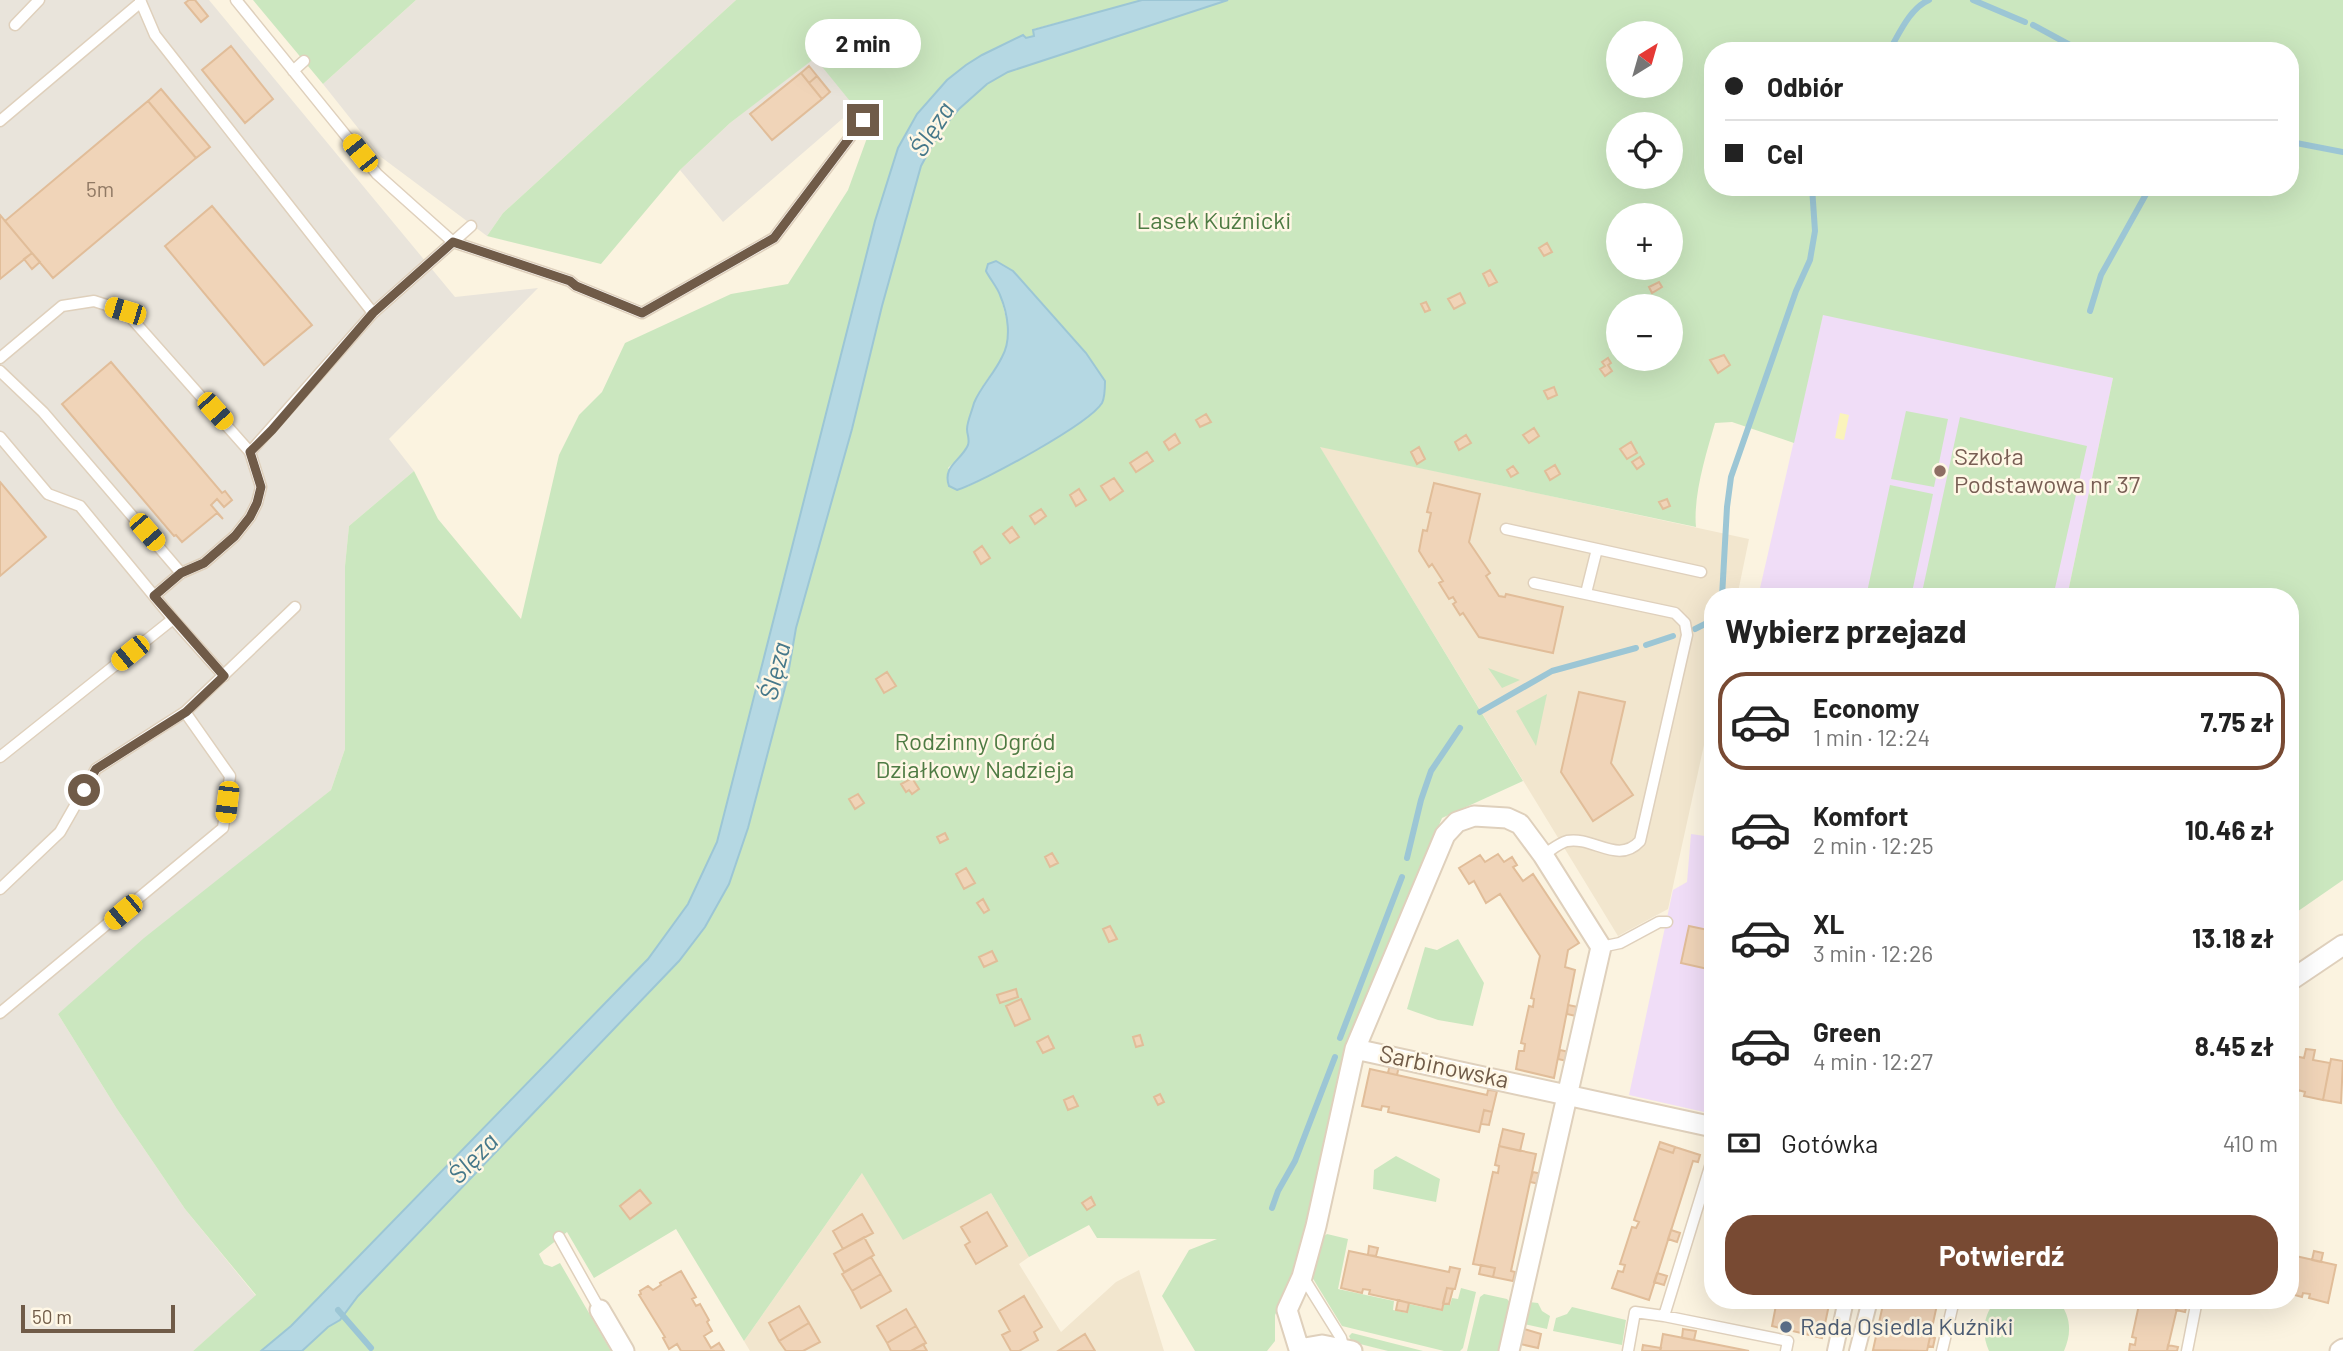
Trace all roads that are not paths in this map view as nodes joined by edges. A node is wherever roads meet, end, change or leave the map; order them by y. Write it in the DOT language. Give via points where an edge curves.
graph roads {
  1 [pos="40,0"];
  2 [pos="236,0"];
  3 [pos="140,1"];
  4 [pos="15,25"];
  5 [pos="304,61"];
  6 [pos="293,71"];
  7 [pos="863,120"];
  8 [pos="0,121"];
  9 [pos="471,226"];
  10 [pos="453,242"];
  11 [pos="373,313"];
  12 [pos="0,358"];
  13 [pos="0,371"];
  14 [pos="0,437"];
  15 [pos="250,452"];
  16 [pos="1506,529"];
  17 [pos="1597,550"];
  18 [pos="1701,572"];
  19 [pos="181,573"];
  20 [pos="1534,583"];
  21 [pos="1586,593"];
  22 [pos="154,596"];
  23 [pos="295,607"];
  24 [pos="173,619"];
  25 [pos="224,676"];
  26 [pos="186,712"];
  27 [pos="0,757"];
  28 [pos="1543,855"];
  29 [pos="0,889"];
  30 [pos="1667,922"];
  31 [pos="2343,945"];
  32 [pos="1601,947"];
  33 [pos="2299,975"];
  34 [pos="0,1013"];
  35 [pos="1355,1049"];
  36 [pos="1568,1094"];
  37 [pos="1704,1125"];
  38 [pos="1704,1186"];
  39 [pos="559,1237"];
  40 [pos="1302,1277"];
  41 [pos="1844,1309"];
  42 [pos="1868,1309"];
  43 [pos="1952,1309"];
  44 [pos="2195,1309"];
  45 [pos="600,1310"];
  46 [pos="1664,1316"];
  47 [pos="1297,1350"];
  48 [pos="1348,1350"];
  49 [pos="624,1351"];
  50 [pos="1509,1351"];
  51 [pos="1628,1351"];
  52 [pos="1786,1351"];
  53 [pos="1835,1351"];
  54 [pos="1857,1351"];
  55 [pos="1942,1351"];
  56 [pos="2187,1351"];
  1 -- 4 [label="lane"];
  2 -- 6 [label="lane"];
  3 -- 8 [label="lane"];
  3 -- 11 [label="lane" via="155,35"];
  5 -- 6 [label="lane"];
  6 -- 10 [label="lane" via="377,174"];
  7 -- 10 [label="lane" via="774,238 642,313 570,281"];
  9 -- 10 [label="lane"];
  10 -- 11 [label="lane"];
  11 -- 15 [label="lane"];
  12 -- 15 [label="lane" via="62,306 94,301 125,311"];
  13 -- 19 [label="lane" via="43,412"];
  14 -- 22 [label="lane" via="48,494 80,506"];
  15 -- 19 [label="lane" via="261,487 250,517 204,563"];
  16 -- 17 [label="lane"];
  17 -- 18 [label="lane"];
  17 -- 21 [label="lane"];
  19 -- 22 [label="lane"];
  20 -- 21 [label="lane"];
  21 -- 28 [label="lane" via="1675,612 1685,623 1687,635 1640,841 1623,851 1567,841"];
  22 -- 24 [label="lane"];
  23 -- 25 [label="lane"];
  24 -- 25 [label="lane"];
  24 -- 27 [label="lane"];
  25 -- 26 [label="lane"];
  26 -- 29 [label="lane" via="96,769 60,832"];
  26 -- 34 [label="lane" via="230,776 223,828"];
  28 -- 32 [label="street"];
  28 -- 35 [label="street" via="1520,824 1507,818 1474,816 1457,822 1445,835"];
  30 -- 32 [label="lane"];
  31 -- 33 [label="street"];
  32 -- 36 [label="street"];
  35 -- 36 [label="street, Sarbinowska"];
  35 -- 40 [label="street, Sarbinowska"];
  36 -- 37 [label="street, Sarbinowska"];
  36 -- 50 [label="street"];
  38 -- 46 [label="lane"];
  39 -- 45 [label="lane"];
  40 -- 47 [label="street, Sarbinowska" via="1287,1310"];
  40 -- 48 [label="lane"];
  41 -- 53 [label="street"];
  42 -- 54 [label="street"];
  43 -- 55 [label="lane"];
  44 -- 56 [label="lane"];
  45 -- 49 [label="street"];
  46 -- 51 [label="lane" via="1635,1312"];
  46 -- 52 [label="lane" via="1788,1341"];
  47 -- 48 [label="street" via="1322,1345"];
}
